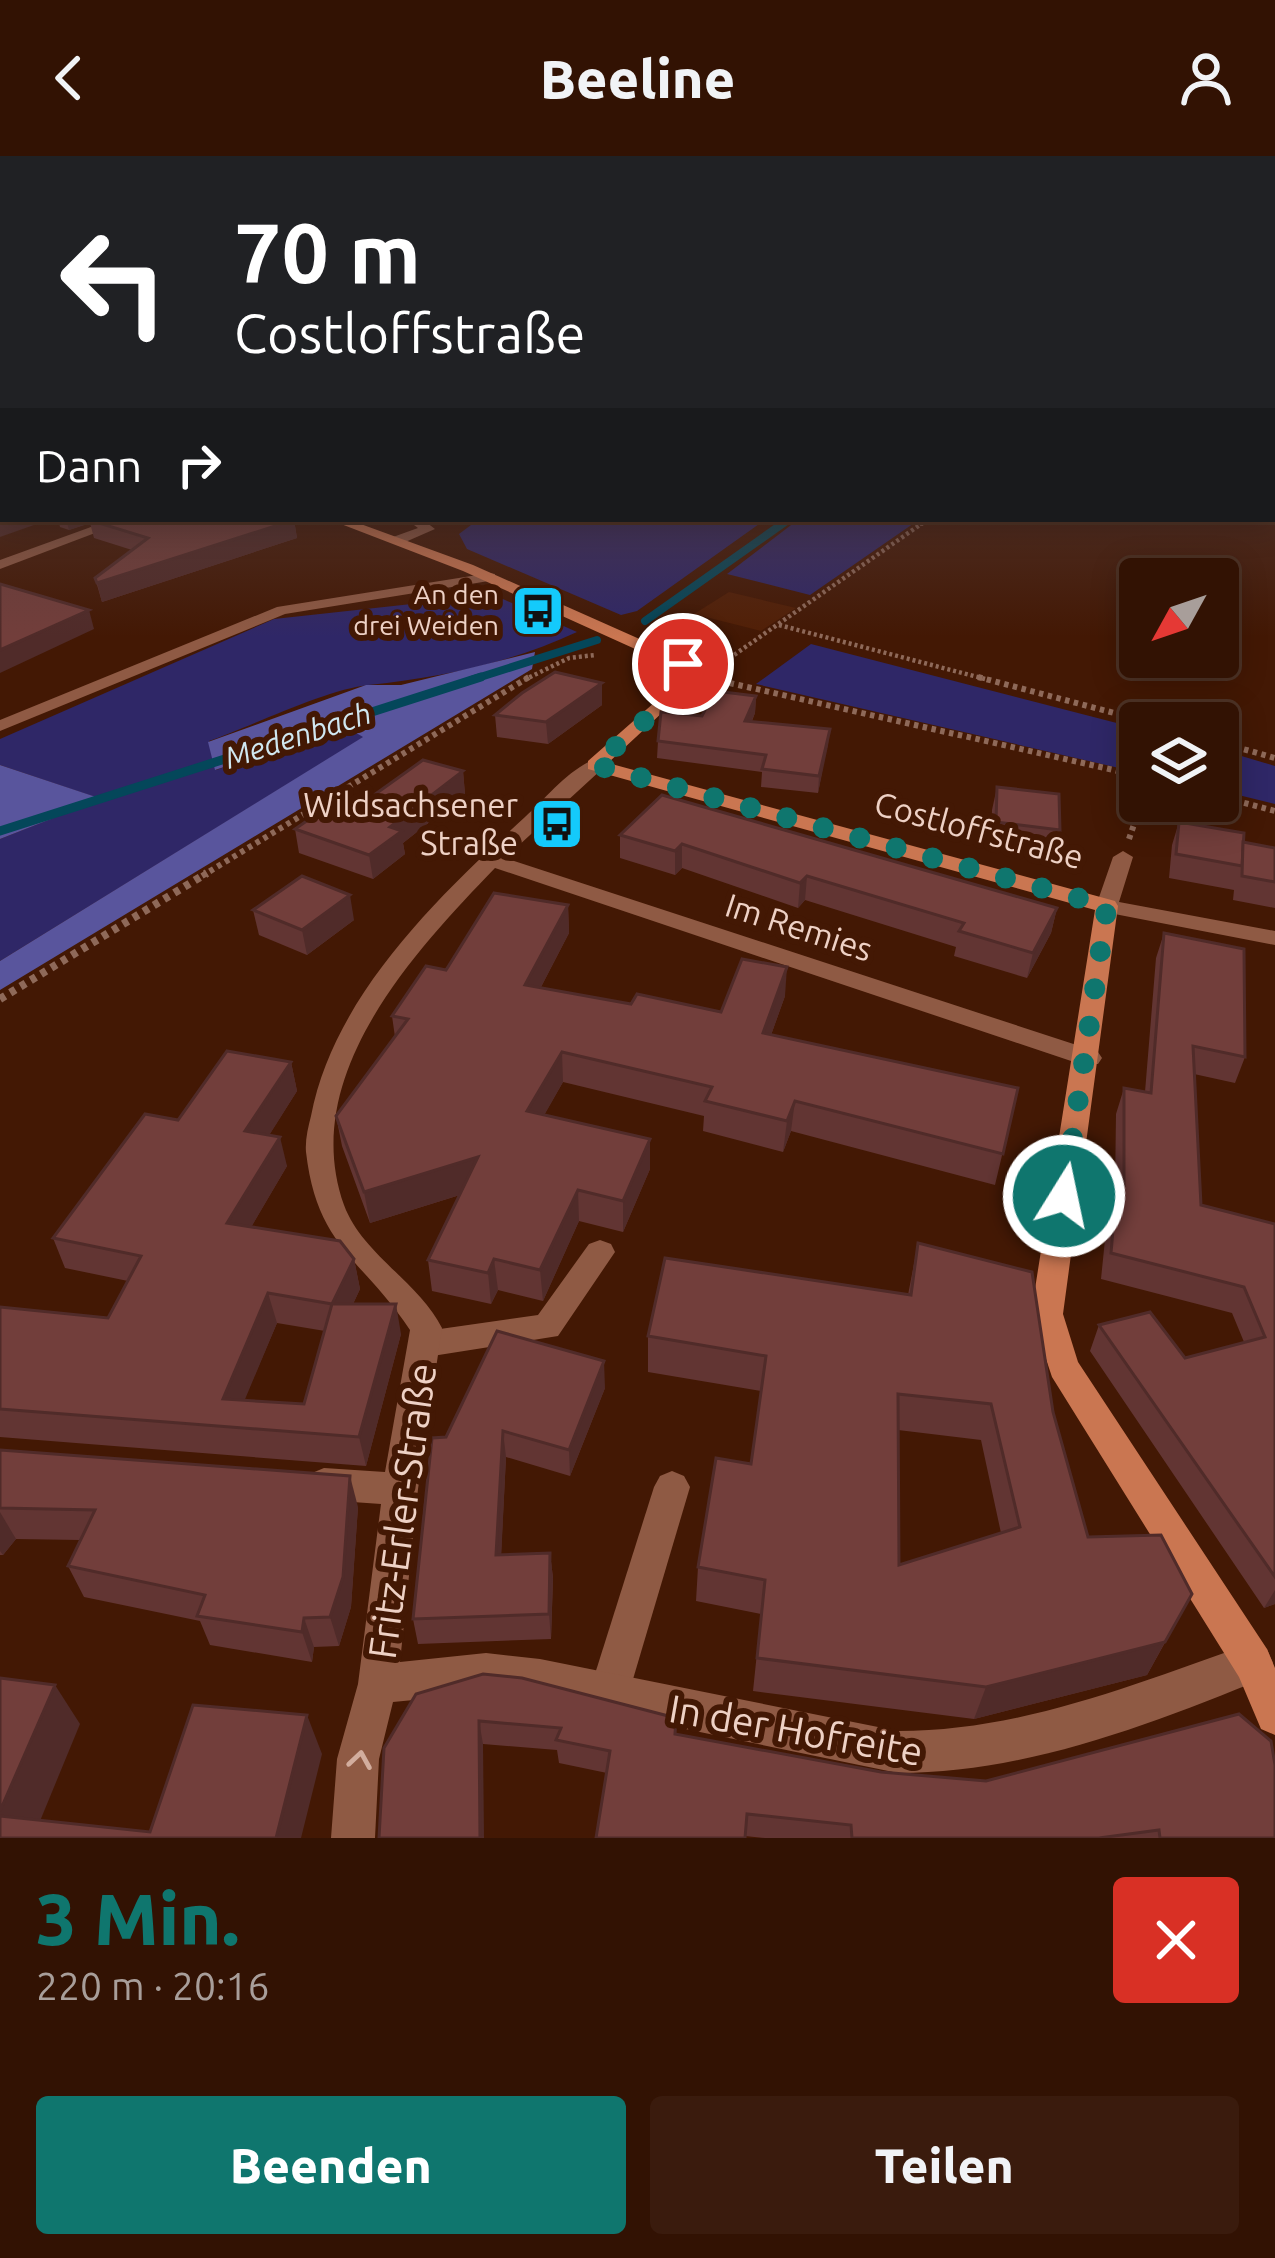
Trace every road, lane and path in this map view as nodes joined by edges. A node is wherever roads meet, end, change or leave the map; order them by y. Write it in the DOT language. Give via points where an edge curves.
graph roads {
  1 [pos="116,522"];
  2 [pos="344,522"];
  3 [pos="418,522"];
  4 [pos="925,522"];
  5 [pos="398,540"];
  6 [pos="0,565"];
  7 [pos="490,578"];
  8 [pos="779,625"];
  9 [pos="656,648"];
  10 [pos="688,671"];
  11 [pos="1119,714"];
  12 [pos="0,726"];
  13 [pos="1239,748"];
  14 [pos="1275,758"];
  15 [pos="595,765"];
  16 [pos="1119,771"];
  17 [pos="1239,802"];
  18 [pos="1275,811"];
  19 [pos="1135,822"];
  20 [pos="1124,857"];
  21 [pos="488,859"];
  22 [pos="1107,906"];
  23 [pos="1275,938"];
  24 [pos="0,999"];
  25 [pos="1089,1058"];
  26 [pos="600,1252"];
  27 [pos="426,1344"];
  28 [pos="282,1480"];
  29 [pos="672,1487"];
  30 [pos="400,1489"];
  31 [pos="1264,1660"];
  32 [pos="378,1684"];
  33 [pos="608,1696"];
  34 [pos="1275,1715"];
  35 [pos="353,1838"];
  1 -- 6 [label="street"];
  2 -- 5 [label="main road"];
  3 -- 5 [label="street" via="428,529"];
  4 -- 8 [label="path"];
  5 -- 7 [label="main road"];
  7 -- 9 [label="main road"];
  7 -- 12 [label="street" via="282,610"];
  8 -- 10 [label="path" via="724,662"];
  8 -- 11 [label="path"];
  9 -- 10 [label="main road"];
  9 -- 24 [label="path" via="568,658 541,670"];
  10 -- 15 [label="main road" via="678,691"];
  10 -- 16 [label="path"];
  13 -- 14 [label="path"];
  15 -- 21 [label="street"];
  15 -- 22 [label="main road, Costloffstraße"];
  17 -- 18 [label="path"];
  19 -- 20 [label="path"];
  20 -- 22 [label="street"];
  21 -- 25 [label="street, Im Remies"];
  21 -- 27 [label="street, Fritz-Erler-Straße" via="388,980 331,1074 317,1146 329,1204 418,1315"];
  22 -- 23 [label="street"];
  22 -- 25 [label="main road, Costloffstraße"];
  25 -- 31 [label="main road, Costloffstraße" via="1048,1288 1053,1342"];
  26 -- 27 [label="street" via="547,1327"];
  27 -- 30 [label="street, Fritz-Erler-Straße"];
  28 -- 30 [label="street"];
  29 -- 33 [label="street"];
  30 -- 32 [label="street, Fritz-Erler-Straße"];
  31 -- 33 [label="street, In der Hofreite" via="994,1748 943,1755"];
  31 -- 34 [label="main road, Costloffstraße"];
  32 -- 33 [label="street, In der Hofreite" via="486,1673"];
  35 -- 32 [label="street, Fritz-Erler-Straße, one-way" via="358,1759"];
}
